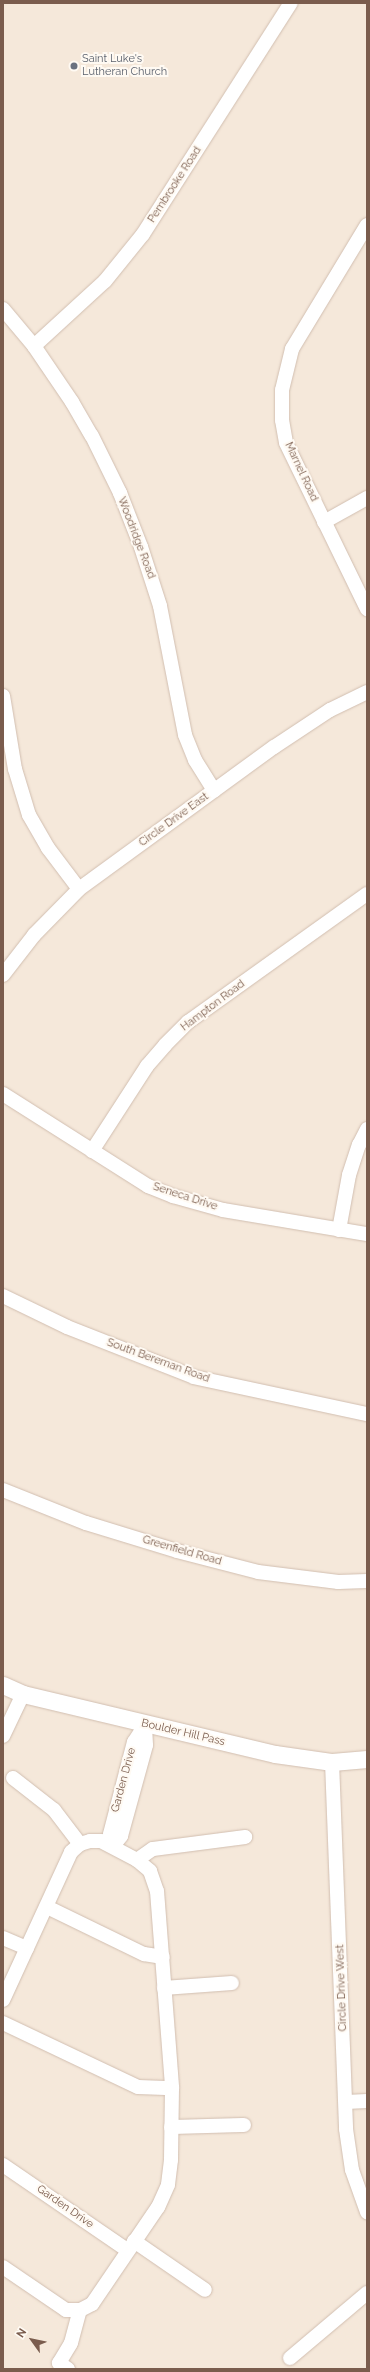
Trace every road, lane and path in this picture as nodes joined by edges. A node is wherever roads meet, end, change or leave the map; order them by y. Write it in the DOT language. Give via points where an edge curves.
graph roads {
  1 [pos="291,3"];
  2 [pos="367,225"];
  3 [pos="3,308"];
  4 [pos="34,346"];
  5 [pos="367,498"];
  6 [pos="324,522"];
  7 [pos="367,609"];
  8 [pos="367,692"];
  9 [pos="3,696"];
  10 [pos="214,790"];
  11 [pos="79,889"];
  12 [pos="367,894"];
  13 [pos="3,975"];
  14 [pos="3,1094"];
  15 [pos="367,1129"];
  16 [pos="92,1150"];
  17 [pos="339,1230"];
  18 [pos="367,1234"];
  19 [pos="3,1296"];
  20 [pos="367,1414"];
  21 [pos="3,1490"];
  22 [pos="367,1581"];
  23 [pos="3,1685"];
  24 [pos="23,1694"];
  25 [pos="146,1725"];
  26 [pos="3,1736"];
  27 [pos="367,1759"];
  28 [pos="332,1762"];
  29 [pos="13,1778"];
  30 [pos="245,1838"];
  31 [pos="80,1844"];
  32 [pos="113,1846"];
  33 [pos="137,1860"];
  34 [pos="47,1907"];
  35 [pos="3,1938"];
  36 [pos="27,1948"];
  37 [pos="163,1957"];
  38 [pos="232,1983"];
  39 [pos="164,1988"];
  40 [pos="3,2000"];
  41 [pos="3,2023"];
  42 [pos="172,2088"];
  43 [pos="367,2101"];
  44 [pos="346,2102"];
  45 [pos="244,2125"];
  46 [pos="171,2127"];
  47 [pos="3,2164"];
  48 [pos="367,2212"];
  49 [pos="130,2246"];
  50 [pos="3,2267"];
  51 [pos="205,2290"];
  52 [pos="367,2293"];
  53 [pos="80,2310"];
  54 [pos="290,2358"];
  55 [pos="68,2369"];
  1 -- 4 [label="street, Pembrooke Road" via="143,234 105,281"];
  2 -- 6 [label="street, Marnel Road" via="292,349 282,390 282,420 286,443"];
  3 -- 4 [label="street, Woodridge Road"];
  4 -- 10 [label="street, Woodridge Road" via="87,427 133,525 160,606 184,735 195,760"];
  5 -- 6 [label="street"];
  6 -- 7 [label="street, Marnel Road"];
  8 -- 10 [label="street, Circle Drive East" via="330,710"];
  9 -- 11 [label="street" via="15,769 29,815 48,848"];
  10 -- 11 [label="street, Circle Drive East"];
  11 -- 13 [label="street, Circle Drive East" via="34,935"];
  12 -- 16 [label="street, Hampton Road" via="188,1022 147,1066"];
  14 -- 16 [label="street, Seneca Drive"];
  15 -- 17 [label="street" via="349,1175"];
  16 -- 17 [label="street, Seneca Drive" via="148,1186 173,1196 223,1210"];
  17 -- 18 [label="street, Seneca Drive"];
  19 -- 20 [label="street, South Bereman Road" via="67,1327 194,1377"];
  21 -- 22 [label="street, Greenfield Road" via="86,1523 258,1572 338,1582"];
  23 -- 24 [label="street, Boulder Hill Pass"];
  24 -- 25 [label="street, Boulder Hill Pass"];
  24 -- 26 [label="street"];
  25 -- 28 [label="street, Boulder Hill Pass" via="275,1754"];
  25 -- 32 [label="street, Garden Drive" via="134,1742 110,1834"];
  27 -- 28 [label="street, Boulder Hill Pass"];
  28 -- 44 [label="street, Circle Drive West"];
  29 -- 31 [label="street" via="54,1810"];
  30 -- 33 [label="street" via="153,1849"];
  31 -- 32 [label="street" via="101,1841"];
  31 -- 34 [label="street" via="71,1852"];
  32 -- 33 [label="street"];
  33 -- 37 [label="street" via="150,1871 158,1891"];
  34 -- 36 [label="street"];
  34 -- 37 [label="street" via="144,1954"];
  35 -- 36 [label="street"];
  36 -- 40 [label="street"];
  37 -- 39 [label="street"];
  38 -- 39 [label="street"];
  39 -- 42 [label="street"];
  41 -- 42 [label="street" via="138,2087"];
  42 -- 46 [label="street"];
  43 -- 44 [label="street"];
  44 -- 48 [label="street, Circle Drive West" via="346,2129 352,2170"];
  45 -- 46 [label="street"];
  46 -- 49 [label="street" via="168,2185 158,2207"];
  47 -- 49 [label="street, Garden Drive"];
  49 -- 51 [label="street, Garden Drive"];
  49 -- 53 [label="street" via="92,2304"];
  50 -- 53 [label="street" via="66,2310"];
  52 -- 54 [label="street"];
  53 -- 55 [label="street" via="72,2343 59,2363"];
}
